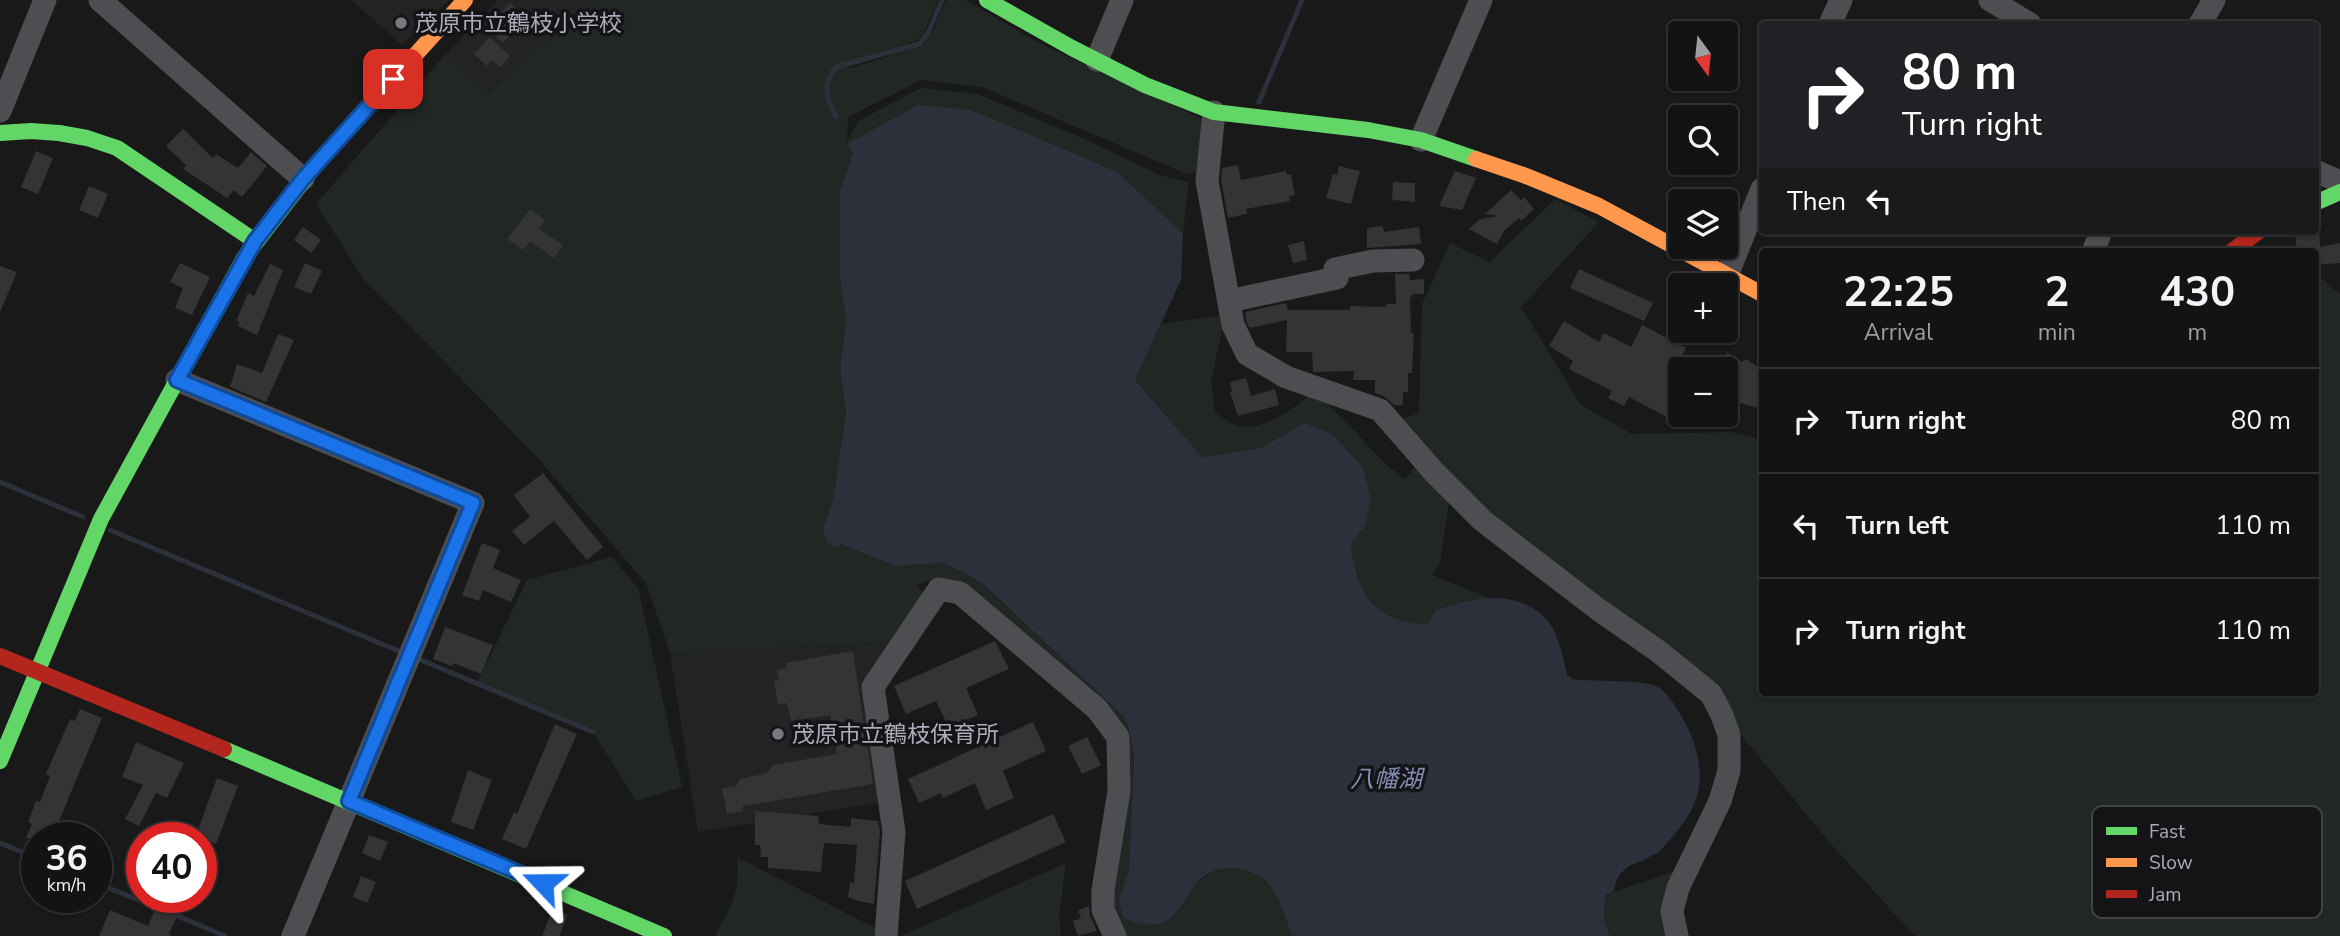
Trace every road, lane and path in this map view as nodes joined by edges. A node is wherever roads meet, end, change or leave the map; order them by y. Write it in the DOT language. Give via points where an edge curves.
graph roads {
  1 [pos="45,0"];
  2 [pos="100,0"];
  3 [pos="466,0"];
  4 [pos="987,0"];
  5 [pos="1122,0"];
  6 [pos="1481,0"];
  7 [pos="1841,0"];
  8 [pos="1990,0"];
  9 [pos="2214,0"];
  10 [pos="1831,21"];
  11 [pos="2025,21"];
  12 [pos="2202,21"];
  13 [pos="1097,60"];
  14 [pos="0,111"];
  15 [pos="1214,112"];
  16 [pos="0,133"];
  17 [pos="1421,140"];
  18 [pos="2319,173"];
  19 [pos="303,179"];
  20 [pos="2340,190"];
  21 [pos="1759,196"];
  22 [pos="2319,201"];
  23 [pos="2254,235"];
  24 [pos="255,241"];
  25 [pos="2236,248"];
  26 [pos="1413,260"];
  27 [pos="1723,273"];
  28 [pos="1728,273"];
  29 [pos="1738,281"];
  30 [pos="1759,292"];
  31 [pos="1229,301"];
  32 [pos="177,380"];
  33 [pos="0,656"];
  34 [pos="37,672"];
  35 [pos="0,761"];
  36 [pos="349,801"];
  37 [pos="293,936"];
  38 [pos="664,936"];
  39 [pos="886,936"];
  40 [pos="1115,936"];
  41 [pos="1677,936"];
  1 -- 14 [label="street"];
  2 -- 19 [label="street"];
  3 -- 19 [label="main road"];
  4 -- 13 [label="main road"];
  5 -- 13 [label="street"];
  6 -- 17 [label="street"];
  7 -- 10 [label="street"];
  8 -- 11 [label="street"];
  9 -- 12 [label="street"];
  13 -- 15 [label="main road"];
  15 -- 17 [label="main road"];
  15 -- 31 [label="street" via="1207,181"];
  16 -- 24 [label="main road" via="58,131 117,148"];
  17 -- 27 [label="main road" via="1599,206"];
  18 -- 20 [label="street" via="2336,180"];
  19 -- 24 [label="main road"];
  20 -- 22 [label="main road"];
  21 -- 28 [label="street"];
  23 -- 25 [label="main road"];
  24 -- 32 [label="main road"];
  26 -- 31 [label="street" via="1373,261 1335,269 1337,278"];
  29 -- 30 [label="main road"];
  31 -- 41 [label="street" via="1233,325 1247,354 1286,377 1380,410 1483,522 1711,694 1729,735 1729,771 1720,801 1678,888 1672,911"];
  32 -- 34 [label="main road" via="101,519"];
  32 -- 36 [label="street" via="473,503"];
  33 -- 34 [label="main road"];
  34 -- 35 [label="main road"];
  34 -- 36 [label="main road"];
  36 -- 37 [label="street"];
  36 -- 38 [label="main road"];
  39 -- 40 [label="street" via="894,832 873,687 939,589 960,593 1097,709 1118,737 1119,791 1103,890 1103,910"];
}
